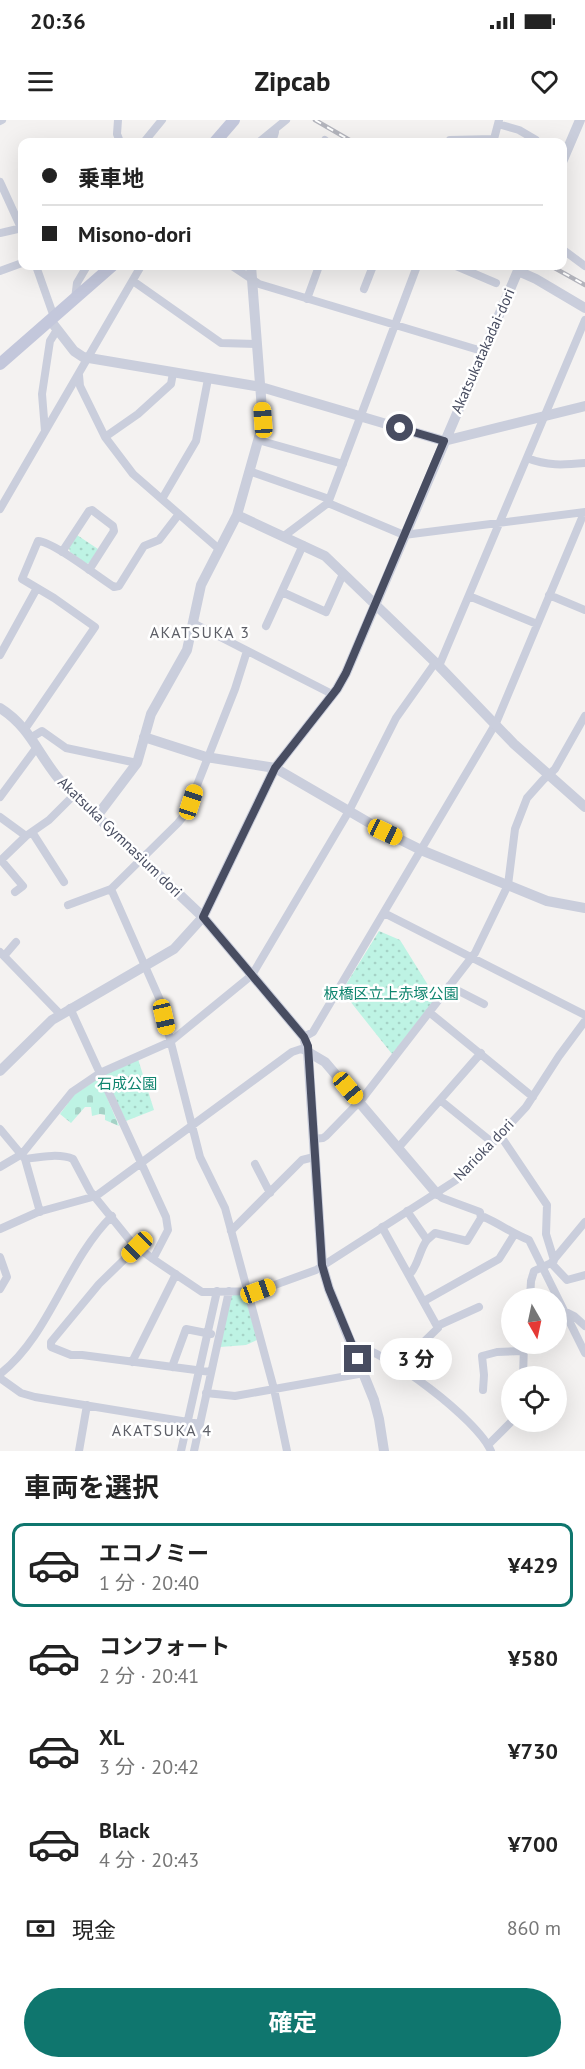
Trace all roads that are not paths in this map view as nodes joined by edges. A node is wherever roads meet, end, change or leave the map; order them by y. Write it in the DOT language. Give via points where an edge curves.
graph roads {
  1 [pos="118,120"];
  2 [pos="162,120"];
  3 [pos="234,120"];
  4 [pos="286,120"];
  5 [pos="580,120"];
  6 [pos="499,122"];
  7 [pos="272,137"];
  8 [pos="118,138"];
  9 [pos="147,138"];
  10 [pos="218,138"];
  11 [pos="495,138"];
  12 [pos="533,138"];
  13 [pos="567,150"];
  14 [pos="0,182"];
  15 [pos="4,200"];
  16 [pos="18,223"];
  17 [pos="18,230"];
  18 [pos="0,233"];
  19 [pos="567,253"];
  20 [pos="18,264"];
  21 [pos="585,266"];
  22 [pos="37,270"];
  23 [pos="84,270"];
  24 [pos="108,270"];
  25 [pos="139,270"];
  26 [pos="237,270"];
  27 [pos="251,270"];
  28 [pos="318,270"];
  29 [pos="371,270"];
  30 [pos="416,270"];
  31 [pos="465,270"];
  32 [pos="518,270"];
  33 [pos="522,270"];
  34 [pos="0,271"];
  35 [pos="133,281"];
  36 [pos="252,281"];
  37 [pos="496,283"];
  38 [pos="364,289"];
  39 [pos="75,299"];
  40 [pos="307,299"];
  41 [pos="585,308"];
  42 [pos="585,320"];
  43 [pos="54,322"];
  44 [pos="395,325"];
  45 [pos="257,344"];
  46 [pos="482,351"];
  47 [pos="88,358"];
  48 [pos="0,364"];
  49 [pos="172,373"];
  50 [pos="78,375"];
  51 [pos="208,379"];
  52 [pos="261,387"];
  53 [pos="585,406"];
  54 [pos="360,416"];
  55 [pos="544,416"];
  56 [pos="45,431"];
  57 [pos="105,437"];
  58 [pos="258,440"];
  59 [pos="444,441"];
  60 [pos="527,458"];
  61 [pos="585,463"];
  62 [pos="343,464"];
  63 [pos="249,471"];
  64 [pos="162,499"];
  65 [pos="329,501"];
  66 [pos="0,509"];
  67 [pos="584,513"];
  68 [pos="179,514"];
  69 [pos="237,515"];
  70 [pos="499,523"];
  71 [pos="404,534"];
  72 [pos="284,536"];
  73 [pos="303,545"];
  74 [pos="219,549"];
  75 [pos="62,552"];
  76 [pos="89,570"];
  77 [pos="343,574"];
  78 [pos="37,588"];
  79 [pos="282,592"];
  80 [pos="549,595"];
  81 [pos="469,596"];
  82 [pos="375,604"];
  83 [pos="585,610"];
  84 [pos="193,622"];
  85 [pos="537,624"];
  86 [pos="266,626"];
  87 [pos="247,651"];
  88 [pos="0,655"];
  89 [pos="437,664"];
  90 [pos="332,694"];
  91 [pos="0,708"];
  92 [pos="585,716"];
  93 [pos="496,723"];
  94 [pos="28,733"];
  95 [pos="144,736"];
  96 [pos="38,747"];
  97 [pos="206,758"];
  98 [pos="137,763"];
  99 [pos="275,768"];
  100 [pos="549,775"];
  101 [pos="74,795"];
  102 [pos="0,797"];
  103 [pos="585,807"];
  104 [pos="348,811"];
  105 [pos="97,816"];
  106 [pos="0,817"];
  107 [pos="29,834"];
  108 [pos="421,849"];
  109 [pos="142,859"];
  110 [pos="1,861"];
  111 [pos="64,882"];
  112 [pos="508,885"];
  113 [pos="111,889"];
  114 [pos="15,892"];
  115 [pos="69,905"];
  116 [pos="585,908"];
  117 [pos="384,913"];
  118 [pos="203,917"];
  119 [pos="16,942"];
  120 [pos="1,954"];
  121 [pos="472,957"];
  122 [pos="144,966"];
  123 [pos="252,975"];
  124 [pos="449,986"];
  125 [pos="484,1004"];
  126 [pos="70,1008"];
  127 [pos="429,1012"];
  128 [pos="60,1014"];
  129 [pos="585,1015"];
  130 [pos="585,1021"];
  131 [pos="304,1037"];
  132 [pos="170,1042"];
  133 [pos="308,1052"];
  134 [pos="481,1053"];
  135 [pos="0,1071"];
  136 [pos="100,1073"];
  137 [pos="533,1097"];
  138 [pos="440,1100"];
  139 [pos="359,1102"];
  140 [pos="192,1125"];
  141 [pos="0,1129"];
  142 [pos="500,1135"];
  143 [pos="313,1139"];
  144 [pos="493,1143"];
  145 [pos="398,1148"];
  146 [pos="23,1157"];
  147 [pos="314,1157"];
  148 [pos="140,1163"];
  149 [pos="255,1164"];
  150 [pos="0,1167"];
  151 [pos="270,1192"];
  152 [pos="437,1194"];
  153 [pos="96,1197"];
  154 [pos="407,1211"];
  155 [pos="40,1212"];
  156 [pos="112,1216"];
  157 [pos="481,1218"];
  158 [pos="585,1222"];
  159 [pos="382,1227"];
  160 [pos="0,1229"];
  161 [pos="231,1232"];
  162 [pos="514,1234"];
  163 [pos="427,1240"];
  164 [pos="137,1247"];
  165 [pos="0,1257"];
  166 [pos="153,1260"];
  167 [pos="550,1264"];
  168 [pos="322,1265"];
  169 [pos="176,1274"];
  170 [pos="409,1275"];
  171 [pos="585,1275"];
  172 [pos="531,1288"];
  173 [pos="557,1288"];
  174 [pos="0,1289"];
  175 [pos="217,1291"];
  176 [pos="229,1291"];
  177 [pos="248,1292"];
  178 [pos="424,1301"];
  179 [pos="480,1308"];
  180 [pos="567,1312"];
  181 [pos="567,1317"];
  182 [pos="437,1326"];
  183 [pos="585,1326"];
  184 [pos="208,1334"];
  185 [pos="219,1335"];
  186 [pos="352,1346"];
  187 [pos="501,1352"];
  188 [pos="585,1353"];
  189 [pos="132,1362"];
  190 [pos="172,1367"];
  191 [pos="398,1368"];
  192 [pos="200,1371"];
  193 [pos="211,1372"];
  194 [pos="364,1373"];
  195 [pos="0,1376"];
  196 [pos="274,1389"];
  197 [pos="483,1390"];
  198 [pos="206,1393"];
  199 [pos="87,1405"];
  200 [pos="188,1422"];
  201 [pos="200,1424"];
  202 [pos="503,1432"];
  203 [pos="489,1448"];
  204 [pos="79,1451"];
  205 [pos="181,1451"];
  206 [pos="194,1451"];
  207 [pos="287,1451"];
  208 [pos="384,1451"];
  1 -- 8 [label="street"];
  2 -- 9 [label="street"];
  3 -- 10 [label="main road"];
  4 -- 7 [label="street"];
  5 -- 13 [label="street"];
  6 -- 11 [label="street"];
  6 -- 12 [label="street"];
  14 -- 15 [label="street"];
  15 -- 16 [label="street"];
  17 -- 18 [label="street"];
  19 -- 21 [label="street"];
  20 -- 34 [label="street"];
  22 -- 43 [label="street"];
  23 -- 39 [label="street" via="76,283"];
  24 -- 39 [label="main road"];
  25 -- 35 [label="street"];
  26 -- 36 [label="street"];
  27 -- 36 [label="street"];
  28 -- 40 [label="street"];
  29 -- 38 [label="street"];
  30 -- 44 [label="street"];
  31 -- 37 [label="street"];
  32 -- 46 [label="street, Akatsukatakadai-dori"];
  33 -- 41 [label="street"];
  35 -- 45 [label="street" via="221,343"];
  35 -- 47 [label="street"];
  36 -- 40 [label="street"];
  36 -- 45 [label="street"];
  39 -- 43 [label="main road"];
  40 -- 44 [label="street"];
  42 -- 55 [label="street"];
  43 -- 47 [label="street" via="76,354"];
  43 -- 48 [label="main road"];
  43 -- 56 [label="street" via="42,394"];
  44 -- 46 [label="street"];
  44 -- 54 [label="street"];
  45 -- 52 [label="street"];
  46 -- 59 [label="street, Akatsukatakadai-dori"];
  47 -- 49 [label="street"];
  47 -- 50 [label="street"];
  49 -- 51 [label="street"];
  49 -- 57 [label="street" via="171,384"];
  50 -- 56 [label="street"];
  50 -- 57 [label="street"];
  51 -- 52 [label="street"];
  51 -- 64 [label="street" via="196,441"];
  52 -- 54 [label="street"];
  52 -- 58 [label="street" via="263,421"];
  53 -- 55 [label="street"];
  54 -- 59 [label="street"];
  54 -- 62 [label="street"];
  55 -- 59 [label="street"];
  55 -- 60 [label="street"];
  56 -- 66 [label="street"];
  57 -- 64 [label="street" via="133,474"];
  58 -- 62 [label="street"];
  58 -- 63 [label="street"];
  59 -- 71 [label="street, Akatsukatakadai-dori"];
  60 -- 61 [label="street" via="553,466"];
  60 -- 70 [label="street"];
  62 -- 65 [label="street"];
  63 -- 65 [label="street"];
  63 -- 69 [label="street"];
  64 -- 68 [label="street"];
  65 -- 71 [label="street"];
  65 -- 72 [label="street"];
  67 -- 70 [label="street"];
  67 -- 80 [label="street"];
  68 -- 74 [label="street"];
  68 -- 76 [label="street" via="159,540 144,546 119,586 114,587"];
  69 -- 72 [label="street"];
  69 -- 74 [label="street"];
  70 -- 71 [label="street"];
  70 -- 81 [label="street"];
  71 -- 82 [label="street, Akatsukatakadai-dori"];
  72 -- 73 [label="street"];
  73 -- 77 [label="street" via="323,555"];
  73 -- 79 [label="street"];
  74 -- 84 [label="street" via="201,585"];
  75 -- 76 [label="street"];
  75 -- 76 [label="street" via="92,510 114,531"];
  75 -- 78 [label="street" via="38,541 22,579"];
  77 -- 79 [label="street" via="326,612"];
  77 -- 82 [label="street"];
  78 -- 88 [label="street"];
  78 -- 94 [label="street" via="95,627"];
  79 -- 86 [label="street"];
  80 -- 83 [label="street"];
  80 -- 85 [label="street"];
  81 -- 85 [label="street"];
  81 -- 89 [label="street"];
  82 -- 89 [label="street"];
  82 -- 90 [label="street, Akatsukatakadai-dori" via="346,673"];
  84 -- 87 [label="street"];
  84 -- 95 [label="street" via="187,650 151,714"];
  85 -- 93 [label="street"];
  87 -- 90 [label="street"];
  87 -- 97 [label="street"];
  89 -- 93 [label="street"];
  89 -- 104 [label="street" via="396,718"];
  90 -- 99 [label="street, Akatsukatakadai-dori"];
  91 -- 94 [label="street, Akatsuka Gymnasium dori" via="18,720"];
  92 -- 100 [label="street"];
  93 -- 100 [label="street"];
  93 -- 108 [label="street"];
  94 -- 96 [label="street, Akatsuka Gymnasium dori"];
  94 -- 98 [label="street" via="42,731 66,748"];
  95 -- 97 [label="street"];
  95 -- 98 [label="street"];
  96 -- 101 [label="street, Akatsuka Gymnasium dori" via="53,773"];
  96 -- 102 [label="street"];
  97 -- 99 [label="street"];
  97 -- 109 [label="street" via="186,813"];
  98 -- 105 [label="street"];
  99 -- 104 [label="street"];
  99 -- 118 [label="street, Akatsukatakadai-dori"];
  100 -- 103 [label="street"];
  100 -- 112 [label="street" via="527,798 515,829"];
  101 -- 105 [label="street, Akatsuka Gymnasium dori"];
  101 -- 107 [label="street"];
  104 -- 108 [label="street"];
  104 -- 123 [label="street"];
  105 -- 109 [label="street, Akatsuka Gymnasium dori"];
  106 -- 107 [label="street"];
  107 -- 110 [label="street"];
  107 -- 111 [label="street"];
  108 -- 112 [label="street"];
  108 -- 117 [label="street"];
  109 -- 113 [label="street"];
  109 -- 118 [label="street, Akatsuka Gymnasium dori"];
  110 -- 114 [label="street" via="23,886"];
  112 -- 116 [label="street" via="546,900"];
  112 -- 121 [label="street"];
  113 -- 115 [label="street"];
  113 -- 122 [label="street"];
  117 -- 121 [label="street"];
  117 -- 131 [label="street" via="313,1032"];
  118 -- 122 [label="street, Akatsukatakadai-dori" via="174,949"];
  118 -- 123 [label="street, Akatsuka Gymnasium dori"];
  119 -- 120 [label="street"];
  120 -- 128 [label="street"];
  121 -- 124 [label="street"];
  121 -- 129 [label="street"];
  122 -- 126 [label="street, Akatsukatakadai-dori"];
  122 -- 132 [label="street" via="160,1000"];
  123 -- 131 [label="street, Akatsuka Gymnasium dori"];
  123 -- 132 [label="street"];
  124 -- 125 [label="street"];
  124 -- 127 [label="street"];
  126 -- 128 [label="street, Akatsukatakadai-dori"];
  126 -- 136 [label="street"];
  127 -- 134 [label="street"];
  127 -- 139 [label="street"];
  128 -- 135 [label="street, Akatsukatakadai-dori"];
  130 -- 137 [label="street, Narioka dori"];
  131 -- 133 [label="street, Akatsuka Gymnasium dori"];
  132 -- 136 [label="street"];
  132 -- 140 [label="street"];
  133 -- 139 [label="street" via="325,1062"];
  133 -- 140 [label="street" via="292,1052"];
  133 -- 143 [label="street, Akatsuka Gymnasium dori"];
  134 -- 137 [label="street"];
  134 -- 138 [label="street"];
  136 -- 146 [label="street" via="72,1092"];
  136 -- 148 [label="street"];
  137 -- 142 [label="street, Narioka dori"];
  138 -- 144 [label="street"];
  138 -- 145 [label="street"];
  139 -- 143 [label="street" via="326,1136"];
  139 -- 145 [label="street"];
  140 -- 148 [label="street"];
  140 -- 161 [label="street" via="200,1156 225,1208"];
  141 -- 146 [label="street"];
  142 -- 144 [label="street, Narioka dori"];
  142 -- 167 [label="street" via="547,1205"];
  143 -- 147 [label="street, Akatsuka Gymnasium dori"];
  144 -- 152 [label="street, Narioka dori" via="461,1177"];
  145 -- 152 [label="street"];
  146 -- 150 [label="street"];
  146 -- 153 [label="street, Narioka dori" via="74,1159"];
  146 -- 155 [label="street"];
  147 -- 151 [label="street" via="302,1160"];
  147 -- 168 [label="street, Akatsuka Gymnasium dori"];
  148 -- 153 [label="street"];
  148 -- 166 [label="street" via="168,1224"];
  149 -- 151 [label="street"];
  151 -- 161 [label="street"];
  152 -- 154 [label="street, Narioka dori"];
  152 -- 157 [label="street" via="480,1212"];
  153 -- 155 [label="street"];
  153 -- 156 [label="street, Narioka dori"];
  154 -- 159 [label="street, Narioka dori"];
  154 -- 163 [label="street"];
  155 -- 160 [label="street"];
  156 -- 164 [label="street, Narioka dori"];
  156 -- 195 [label="street" via="82,1251 22,1354"];
  157 -- 162 [label="street"];
  157 -- 163 [label="street" via="467,1241 435,1233"];
  158 -- 167 [label="street"];
  159 -- 168 [label="street, Narioka dori"];
  159 -- 170 [label="street"];
  161 -- 177 [label="street"];
  162 -- 167 [label="street" via="529,1240"];
  162 -- 178 [label="street" via="499,1258"];
  163 -- 170 [label="street"];
  164 -- 166 [label="street, Narioka dori"];
  164 -- 189 [label="street" via="99,1284 51,1342 51,1347 70,1355"];
  165 -- 174 [label="street" via="7,1277"];
  166 -- 169 [label="street, Narioka dori"];
  167 -- 171 [label="street" via="567,1280"];
  167 -- 172 [label="street" via="532,1275"];
  167 -- 173 [label="street"];
  168 -- 177 [label="street, Narioka dori"];
  168 -- 186 [label="street, Akatsuka Gymnasium dori"];
  169 -- 175 [label="street, Narioka dori" via="202,1292"];
  169 -- 189 [label="street"];
  170 -- 178 [label="street"];
  175 -- 176 [label="street, Narioka dori"];
  175 -- 184 [label="street"];
  176 -- 177 [label="street, Narioka dori"];
  176 -- 185 [label="street"];
  177 -- 196 [label="street"];
  178 -- 182 [label="street"];
  179 -- 182 [label="street"];
  180 -- 183 [label="street"];
  181 -- 188 [label="street"];
  182 -- 191 [label="street"];
  184 -- 185 [label="street"];
  184 -- 190 [label="street" via="186,1329"];
  184 -- 192 [label="street"];
  185 -- 193 [label="street"];
  186 -- 191 [label="street" via="364,1347"];
  186 -- 194 [label="street, Akatsuka Gymnasium dori"];
  187 -- 197 [label="street" via="482,1356"];
  189 -- 190 [label="street"];
  190 -- 192 [label="street"];
  191 -- 203 [label="street" via="460,1413"];
  192 -- 193 [label="street"];
  192 -- 200 [label="street"];
  193 -- 198 [label="street"];
  194 -- 196 [label="street"];
  194 -- 208 [label="street, Akatsuka Gymnasium dori" via="377,1409"];
  195 -- 199 [label="street" via="21,1394"];
  196 -- 198 [label="street" via="235,1396"];
  196 -- 207 [label="street"];
  198 -- 201 [label="street"];
  199 -- 200 [label="street"];
  199 -- 204 [label="street"];
  200 -- 201 [label="street"];
  200 -- 205 [label="street"];
  201 -- 206 [label="street"];
  202 -- 203 [label="street"];
}
